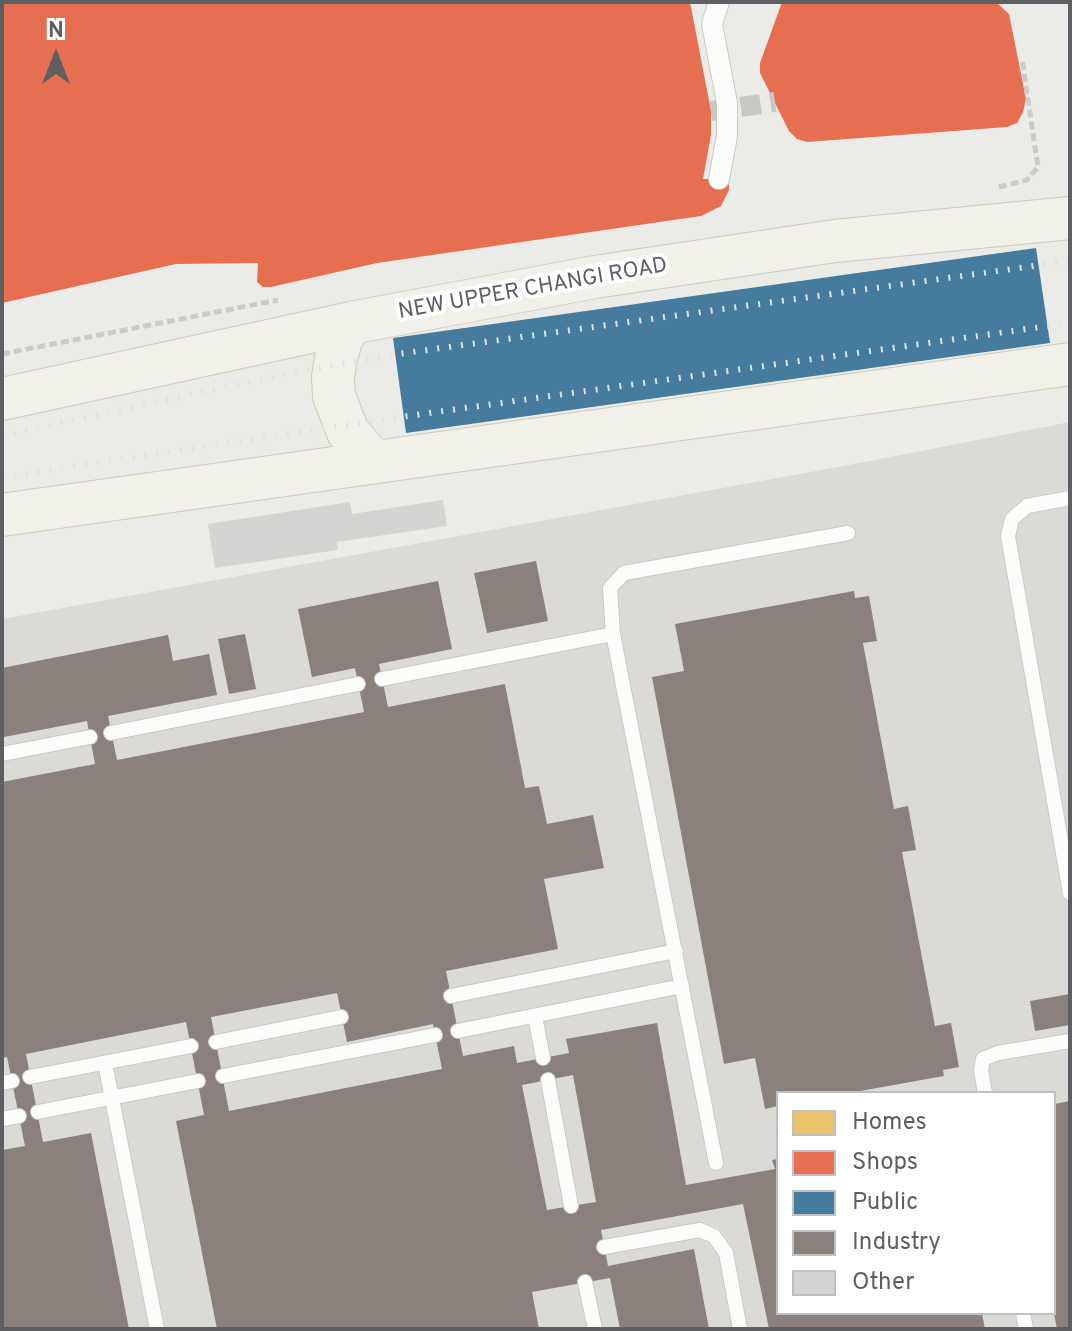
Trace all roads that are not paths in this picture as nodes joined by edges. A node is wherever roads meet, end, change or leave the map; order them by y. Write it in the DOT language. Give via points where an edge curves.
graph roads {
  1 [pos="719,2"];
  2 [pos="719,179"];
  3 [pos="1070,218"];
  4 [pos="351,323"];
  5 [pos="1070,364"];
  6 [pos="2,399"];
  7 [pos="373,461"];
  8 [pos="1070,498"];
  9 [pos="2,515"];
  10 [pos="848,533"];
  11 [pos="613,634"];
  12 [pos="382,679"];
  13 [pos="358,684"];
  14 [pos="111,733"];
  15 [pos="90,737"];
  16 [pos="2,754"];
  17 [pos="1070,893"];
  18 [pos="676,951"];
  19 [pos="682,986"];
  20 [pos="451,996"];
  21 [pos="535,1016"];
  22 [pos="341,1017"];
  23 [pos="458,1031"];
  24 [pos="435,1035"];
  25 [pos="1070,1041"];
  26 [pos="216,1042"];
  27 [pos="191,1046"];
  28 [pos="543,1058"];
  29 [pos="105,1063"];
  30 [pos="223,1076"];
  31 [pos="30,1077"];
  32 [pos="548,1080"];
  33 [pos="198,1081"];
  34 [pos="985,1091"];
  35 [pos="112,1098"];
  36 [pos="38,1112"];
  37 [pos="19,1116"];
  38 [pos="2,1119"];
  39 [pos="716,1163"];
  40 [pos="571,1206"];
  41 [pos="604,1247"];
  42 [pos="585,1282"];
  43 [pos="157,1329"];
  44 [pos="595,1329"];
  45 [pos="740,1329"];
  1 -- 2 [label="street" via="712,24 727,103 727,136"];
  3 -- 4 [label="main road, NEW UPPER CHANGI ROAD" via="835,241 595,277"];
  4 -- 6 [label="main road, NEW UPPER CHANGI ROAD"];
  4 -- 7 [label="main road" via="336,358 334,396 348,432"];
  5 -- 7 [label="main road"];
  7 -- 9 [label="main road"];
  8 -- 17 [label="lane" via="1027,506 1012,519 1008,536"];
  10 -- 11 [label="lane" via="624,573 610,588"];
  11 -- 12 [label="lane"];
  11 -- 18 [label="lane"];
  13 -- 14 [label="lane"];
  15 -- 16 [label="lane"];
  18 -- 19 [label="lane"];
  18 -- 20 [label="lane"];
  19 -- 21 [label="lane"];
  19 -- 39 [label="lane"];
  21 -- 23 [label="lane"];
  21 -- 28 [label="lane"];
  22 -- 26 [label="lane"];
  24 -- 30 [label="lane"];
  25 -- 34 [label="lane" via="983,1059"];
  27 -- 29 [label="lane"];
  29 -- 31 [label="lane"];
  29 -- 35 [label="lane"];
  32 -- 40 [label="lane"];
  33 -- 35 [label="lane"];
  35 -- 36 [label="lane"];
  35 -- 43 [label="lane"];
  37 -- 38 [label="lane"];
  41 -- 45 [label="lane" via="700,1230 714,1236 726,1253"];
  42 -- 44 [label="lane"];
}
